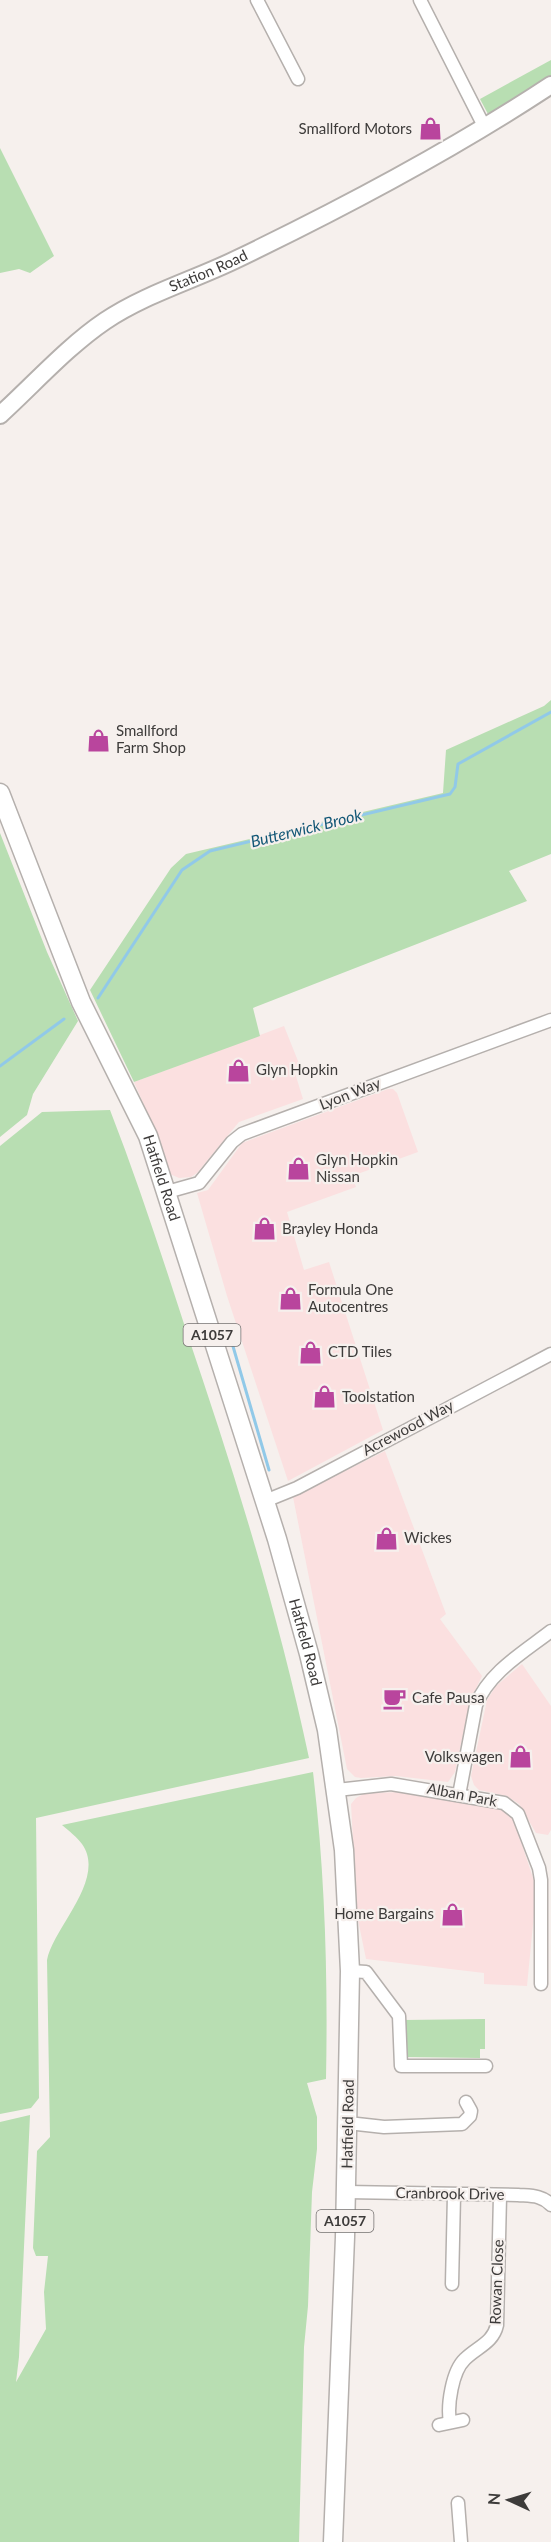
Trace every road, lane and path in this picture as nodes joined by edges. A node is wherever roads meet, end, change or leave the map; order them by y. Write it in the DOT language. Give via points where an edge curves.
graph roads {
  1 [pos="257,0"];
  2 [pos="420,0"];
  3 [pos="298,79"];
  4 [pos="551,85"];
  5 [pos="485,128"];
  6 [pos="0,415"];
  7 [pos="0,793"];
  8 [pos="551,1020"];
  9 [pos="167,1192"];
  10 [pos="551,1354"];
  11 [pos="265,1501"];
  12 [pos="551,1631"];
  13 [pos="337,1790"];
  14 [pos="459,1795"];
  15 [pos="364,1972"];
  16 [pos="541,1984"];
  17 [pos="486,2066"];
  18 [pos="466,2102"];
  19 [pos="348,2123"];
  20 [pos="346,2192"];
  21 [pos="454,2194"];
  22 [pos="500,2196"];
  23 [pos="551,2205"];
  24 [pos="452,2284"];
  25 [pos="463,2420"];
  26 [pos="458,2503"];
  27 [pos="333,2542"];
  28 [pos="461,2542"];
  1 -- 3 [label="street"];
  2 -- 5 [label="street"];
  4 -- 5 [label="street, Station Road"];
  5 -- 6 [label="street, Station Road" via="238,259 105,321"];
  7 -- 9 [label="main road, Hatfield Road / A1057" via="81,1002 138,1113"];
  8 -- 9 [label="street, Lyon Way" via="242,1134 199,1183"];
  9 -- 11 [label="main road, Hatfield Road / A1057"];
  10 -- 11 [label="street, Acrewood Way" via="297,1488"];
  11 -- 13 [label="main road, Hatfield Road / A1057" via="309,1654"];
  12 -- 14 [label="street" via="495,1675 481,1693"];
  13 -- 14 [label="street, Alban Park" via="391,1784"];
  13 -- 15 [label="main road, Hatfield Road / A1057"];
  14 -- 16 [label="street, Alban Park" via="504,1803 518,1814 541,1880"];
  15 -- 17 [label="street" via="399,2016 401,2066"];
  15 -- 19 [label="main road, Hatfield Road / A1057"];
  18 -- 19 [label="street" via="470,2116 462,2124 384,2127"];
  19 -- 20 [label="main road, Hatfield Road / A1057"];
  20 -- 21 [label="street, Cranbrook Drive"];
  20 -- 27 [label="main road, Hatfield Road / A1057"];
  21 -- 22 [label="street, Cranbrook Drive"];
  21 -- 24 [label="street"];
  22 -- 23 [label="street, Cranbrook Drive" via="538,2197"];
  22 -- 25 [label="street, Rowan Close" via="497,2325 491,2340 459,2368 444,2424"];
  26 -- 28 [label="street"];
}
